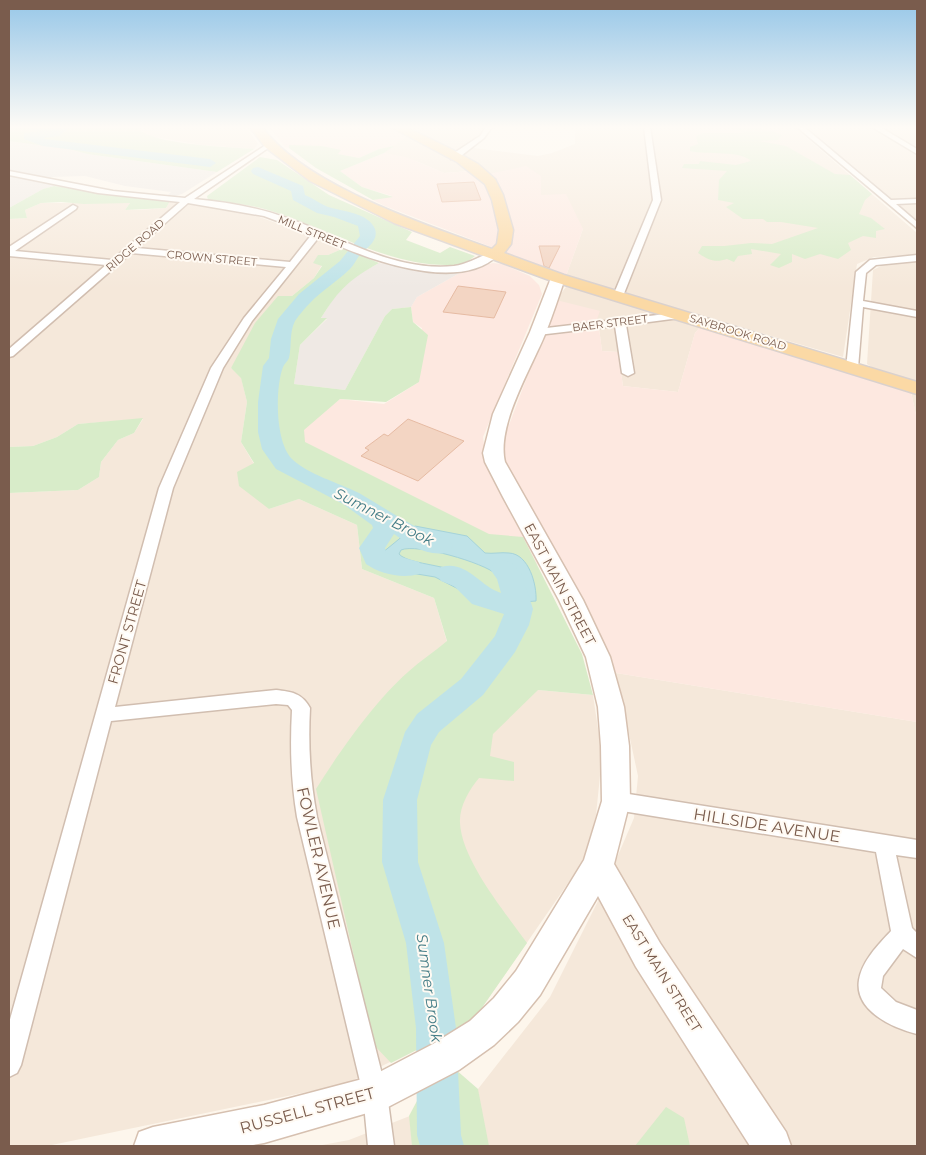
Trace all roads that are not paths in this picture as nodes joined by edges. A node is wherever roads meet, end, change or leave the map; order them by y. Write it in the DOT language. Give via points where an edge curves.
graph roads {
  1 [pos="50,181"];
  2 [pos="216,181"];
  3 [pos="320,181"];
  4 [pos="489,181"];
  5 [pos="654,181"];
  6 [pos="865,181"];
  7 [pos="186,201"];
  8 [pos="917,201"];
  9 [pos="890,202"];
  10 [pos="73,207"];
  11 [pos="917,226"];
  12 [pos="318,233"];
  13 [pos="130,250"];
  14 [pos="9,252"];
  15 [pos="493,255"];
  16 [pos="917,258"];
  17 [pos="115,263"];
  18 [pos="293,265"];
  19 [pos="558,278"];
  20 [pos="618,296"];
  21 [pos="860,302"];
  22 [pos="917,314"];
  23 [pos="683,315"];
  24 [pos="620,322"];
  25 [pos="538,332"];
  26 [pos="9,354"];
  27 [pos="852,368"];
  28 [pos="628,373"];
  29 [pos="917,388"];
  30 [pos="104,716"];
  31 [pos="616,801"];
  32 [pos="884,844"];
  33 [pos="917,849"];
  34 [pos="598,866"];
  35 [pos="910,940"];
  36 [pos="917,1022"];
  37 [pos="9,1065"];
  38 [pos="375,1094"];
  39 [pos="153,1146"];
  40 [pos="381,1146"];
  41 [pos="772,1146"];
  1 -- 7 [label="street, MILL STREET"];
  2 -- 7 [label="street, RIDGE ROAD"];
  3 -- 15 [label="main road" via="399,220"];
  4 -- 15 [label="main road" via="497,196 507,236 505,246"];
  5 -- 20 [label="street" via="657,200"];
  6 -- 9 [label="street"];
  7 -- 12 [label="street, MILL STREET" via="268,214"];
  7 -- 13 [label="street, RIDGE ROAD"];
  8 -- 9 [label="street"];
  9 -- 11 [label="street"];
  10 -- 14 [label="street"];
  12 -- 15 [label="street, MILL STREET" via="407,266 460,269 476,265"];
  12 -- 18 [label="street, FRONT STREET"];
  13 -- 17 [label="street, RIDGE ROAD"];
  13 -- 18 [label="street, CROWN STREET"];
  14 -- 17 [label="street"];
  15 -- 19 [label="main road"];
  16 -- 21 [label="street" via="882,260 867,265 862,272"];
  17 -- 26 [label="street, RIDGE ROAD"];
  18 -- 30 [label="street, FRONT STREET" via="248,320 217,368 166,488"];
  19 -- 20 [label="main road, SAYBROOK ROAD"];
  19 -- 25 [label="main road, EAST MAIN STREET"];
  20 -- 23 [label="main road, SAYBROOK ROAD"];
  21 -- 22 [label="street"];
  21 -- 27 [label="street"];
  23 -- 24 [label="street, BAER STREET"];
  23 -- 27 [label="main road, SAYBROOK ROAD"];
  24 -- 25 [label="street, BAER STREET"];
  24 -- 28 [label="street"];
  25 -- 31 [label="main road, EAST MAIN STREET" via="502,414 494,442 494,457 598,657 611,707"];
  27 -- 29 [label="main road, SAYBROOK ROAD"];
  30 -- 37 [label="street, FRONT STREET"];
  30 -- 38 [label="street, FOWLER AVENUE" via="276,697 298,703 303,714 299,746 307,817"];
  31 -- 32 [label="street, HILLSIDE AVENUE"];
  31 -- 34 [label="main road, EAST MAIN STREET"];
  32 -- 33 [label="street, HILLSIDE AVENUE"];
  32 -- 35 [label="street"];
  34 -- 38 [label="main road, RUSSELL STREET" via="528,983 482,1033 446,1058"];
  34 -- 41 [label="main road, EAST MAIN STREET" via="648,955"];
  35 -- 36 [label="street" via="874,969 870,982 874,997 882,1008"];
  38 -- 39 [label="main road, RUSSELL STREET" via="264,1124"];
  38 -- 40 [label="street, FOWLER AVENUE"];
}
